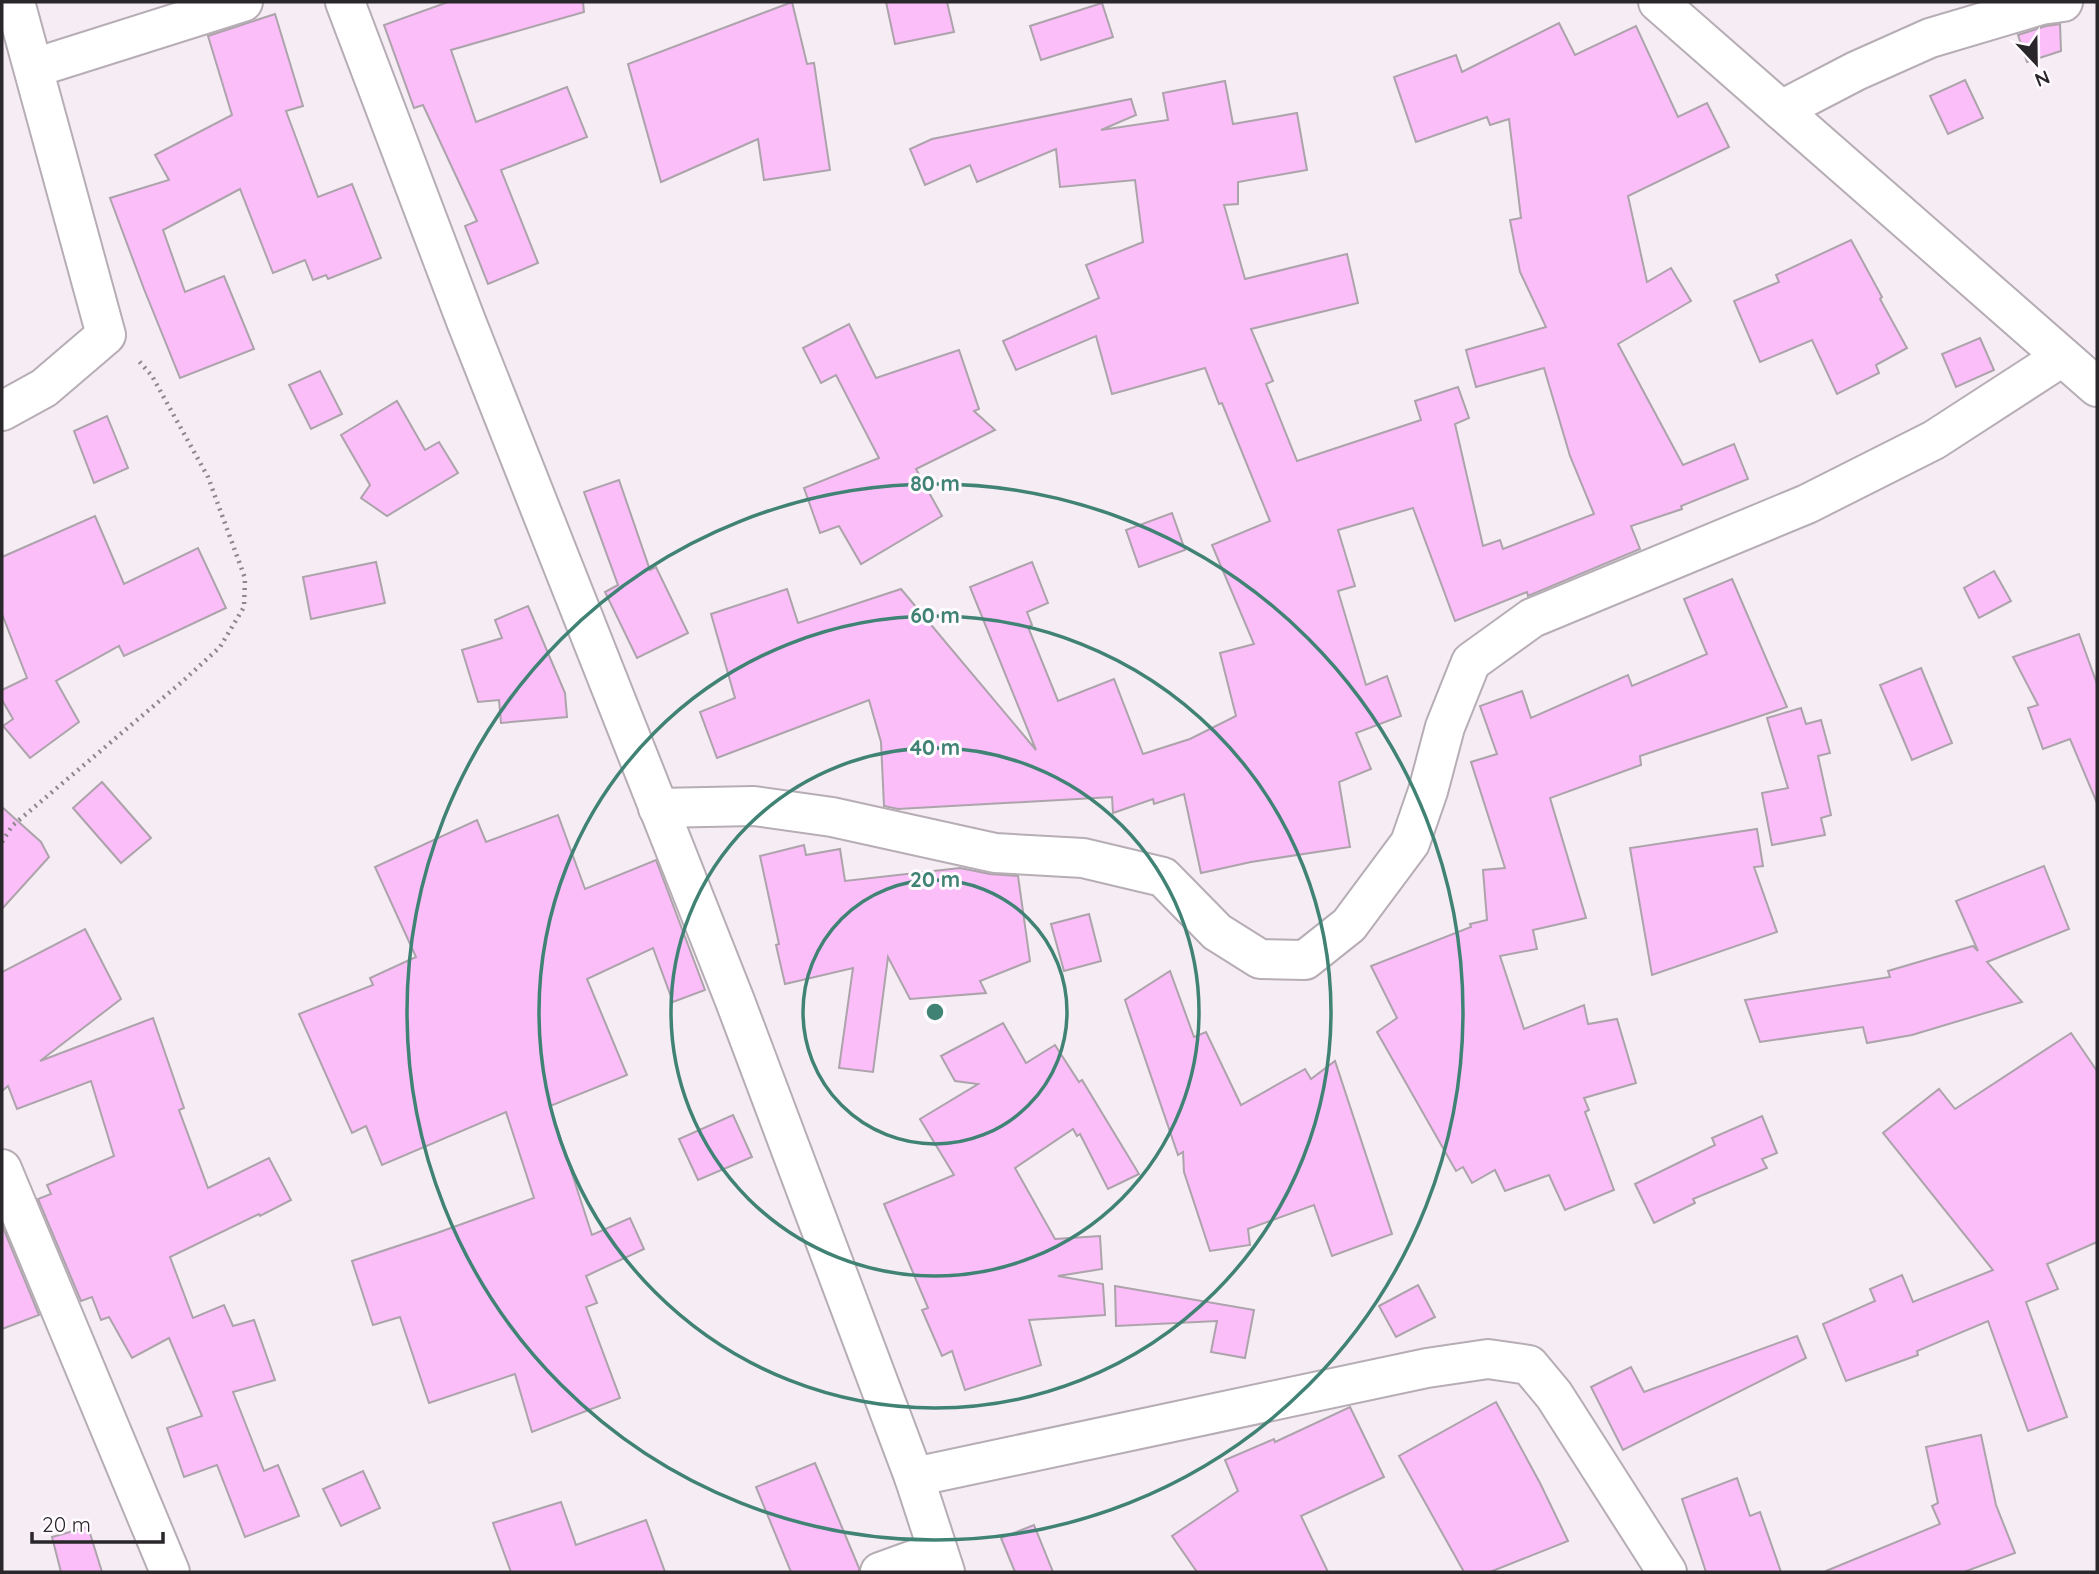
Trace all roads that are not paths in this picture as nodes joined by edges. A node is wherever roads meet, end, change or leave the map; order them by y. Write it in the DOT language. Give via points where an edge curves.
graph roads {
  1 [pos="15,2"];
  2 [pos="243,2"];
  3 [pos="345,2"];
  4 [pos="1658,2"];
  5 [pos="2063,2"];
  6 [pos="34,68"];
  7 [pos="1781,110"];
  8 [pos="2062,357"];
  9 [pos="2097,387"];
  10 [pos="2,411"];
  11 [pos="658,807"];
  12 [pos="2,1169"];
  13 [pos="914,1478"];
  14 [pos="942,1562"];
  15 [pos="170,1572"];
  16 [pos="880,1572"];
  17 [pos="1667,1572"];
  1 -- 6 [label="street"];
  2 -- 6 [label="street"];
  3 -- 11 [label="street"];
  4 -- 7 [label="street"];
  5 -- 7 [label="street" via="1930,37"];
  6 -- 10 [label="street" via="106,335 44,388"];
  7 -- 8 [label="street"];
  8 -- 9 [label="street"];
  8 -- 11 [label="street" via="1922,446 1807,504 1532,618 1471,662 1445,727 1410,843 1349,925 1305,960 1261,959 1217,932 1163,877 1083,858 995,853 832,817 754,806"];
  11 -- 13 [label="street"];
  12 -- 15 [label="street"];
  13 -- 14 [label="street"];
  13 -- 17 [label="street" via="1427,1368 1488,1359 1529,1365 1554,1395"];
  14 -- 16 [label="street"];
}
